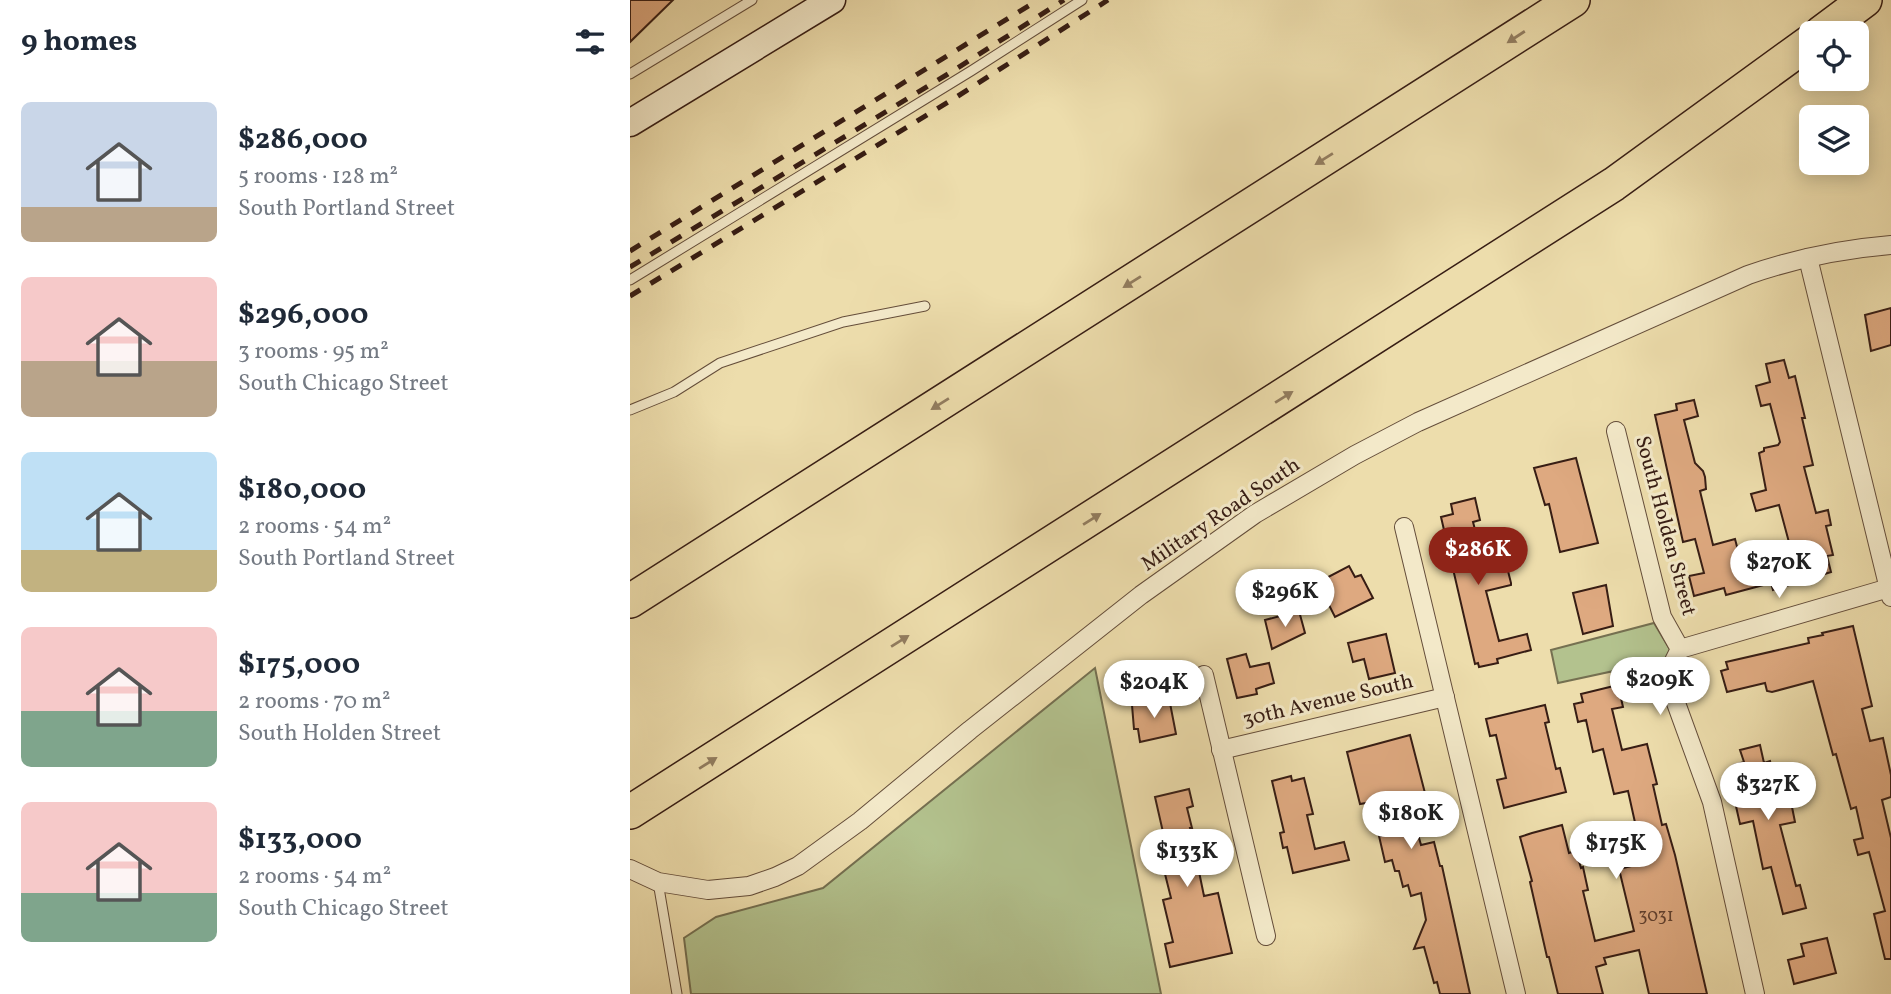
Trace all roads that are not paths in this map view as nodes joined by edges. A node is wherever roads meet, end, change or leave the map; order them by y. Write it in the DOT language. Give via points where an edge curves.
graph roads {
  1 [pos="752,0"];
  2 [pos="832,0"];
  3 [pos="1082,0"];
  4 [pos="1573,0"];
  5 [pos="1865,0"];
  6 [pos="740,3"];
  7 [pos="1837,21"];
  8 [pos="1799,50"];
  9 [pos="630,73"];
  10 [pos="630,123"];
  11 [pos="1891,245"];
  12 [pos="1808,258"];
  13 [pos="630,280"];
  14 [pos="925,306"];
  15 [pos="630,410"];
  16 [pos="1616,431"];
  17 [pos="1404,527"];
  18 [pos="1890,592"];
  19 [pos="630,601"];
  20 [pos="1680,649"];
  21 [pos="1204,675"];
  22 [pos="1445,697"];
  23 [pos="1221,750"];
  24 [pos="640,806"];
  25 [pos="630,869"];
  26 [pos="658,883"];
  27 [pos="1266,936"];
  28 [pos="677,994"];
  29 [pos="1516,994"];
  30 [pos="1755,994"];
  1 -- 6 [label="lane"];
  2 -- 10 [label="main road"];
  3 -- 13 [label="lane"];
  4 -- 19 [label="highway, one-way"];
  5 -- 7 [label="highway"];
  6 -- 9 [label="lane"];
  24 -- 8 [label="highway, one-way" via="1614,184"];
  11 -- 12 [label="street, Military Road South"];
  12 -- 18 [label="street"];
  12 -- 26 [label="street, Military Road South" via="1748,275 1418,422 1255,514 1141,595 799,866 749,886 728,889"];
  14 -- 15 [label="lane" via="843,322 720,363 674,392"];
  16 -- 20 [label="street, South Holden Street" via="1662,617"];
  17 -- 22 [label="street"];
  18 -- 20 [label="street"];
  20 -- 30 [label="street, South Holden Street" via="1672,665 1672,692 1712,802"];
  21 -- 23 [label="street"];
  22 -- 23 [label="street, 30th Avenue South"];
  22 -- 29 [label="street"];
  23 -- 27 [label="street"];
  25 -- 26 [label="street, Military Road South"];
  26 -- 28 [label="lane"];
}
